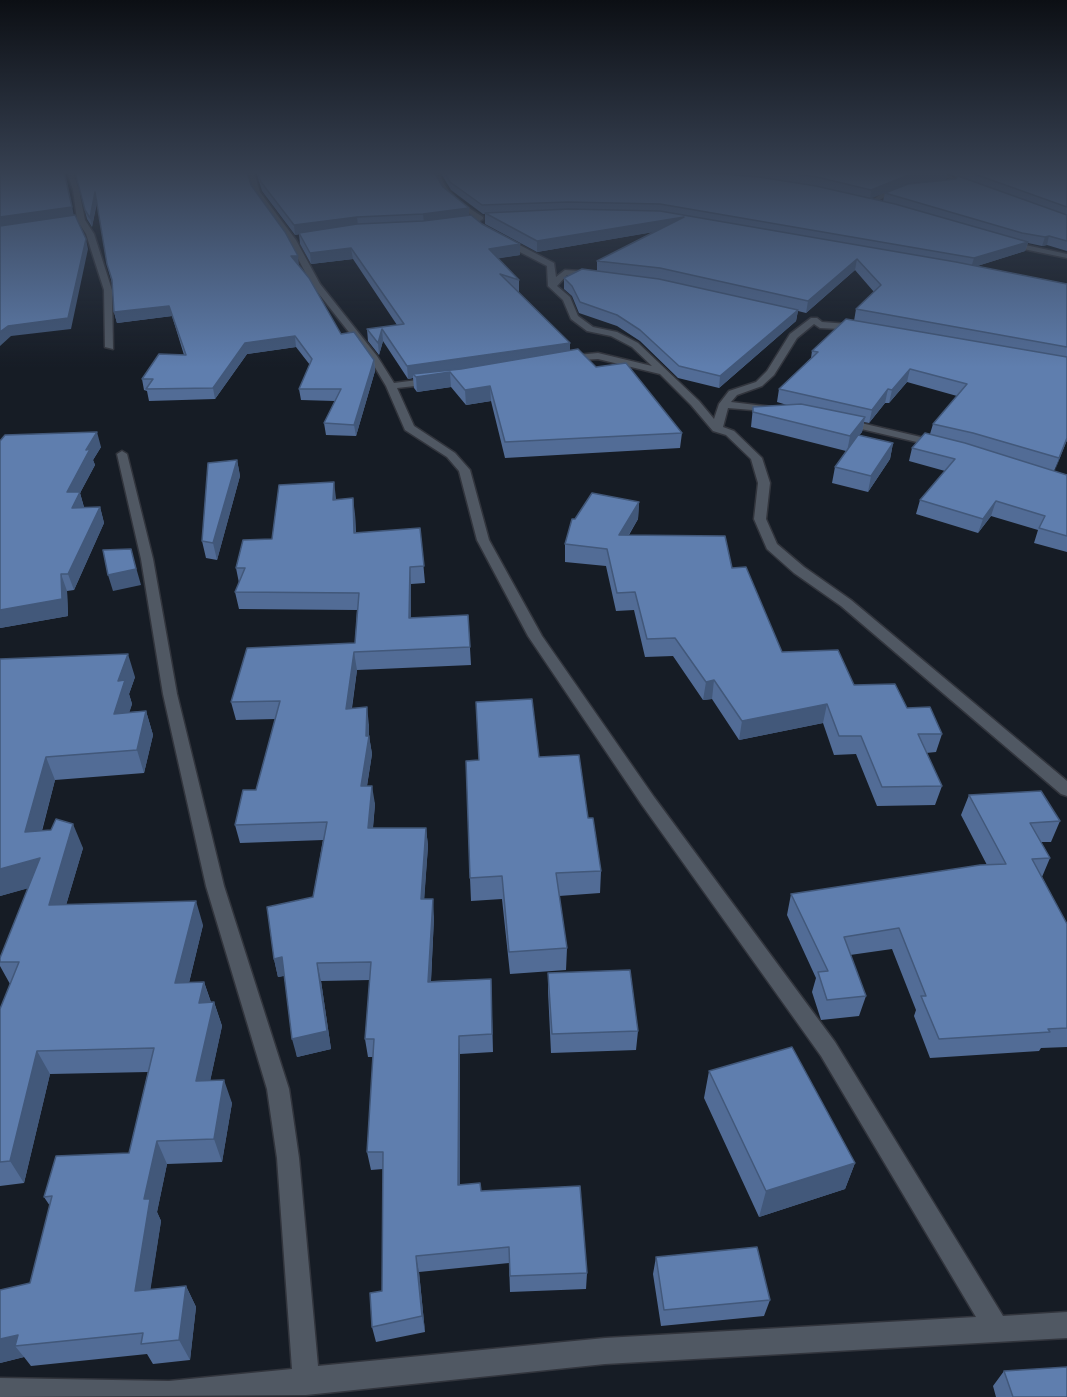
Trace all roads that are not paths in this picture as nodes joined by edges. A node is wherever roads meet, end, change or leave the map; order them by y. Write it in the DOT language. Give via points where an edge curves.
graph roads {
  1 [pos="91,237"];
  2 [pos="295,237"];
  3 [pos="498,237"];
  4 [pos="998,241"];
  5 [pos="1067,256"];
  6 [pos="550,265"];
  7 [pos="565,272"];
  8 [pos="601,274"];
  9 [pos="552,286"];
  10 [pos="868,328"];
  11 [pos="110,347"];
  12 [pos="557,360"];
  13 [pos="663,372"];
  14 [pos="449,380"];
  15 [pos="391,386"];
  16 [pos="724,404"];
  17 [pos="781,411"];
  18 [pos="827,418"];
  19 [pos="717,429"];
  20 [pos="953,448"];
  21 [pos="122,454"];
  22 [pos="1067,790"];
  23 [pos="1067,1325"];
  24 [pos="997,1329"];
  25 [pos="306,1382"];
  26 [pos="0,1391"];
  1 -- 11 [label="street" via="108,290"];
  2 -- 15 [label="street" via="316,285 374,358"];
  3 -- 6 [label="street"];
  4 -- 5 [label="street"];
  6 -- 7 [label="street"];
  6 -- 9 [label="street"];
  7 -- 8 [label="street"];
  7 -- 9 [label="street"];
  9 -- 13 [label="street" via="567,299 574,317 590,329 614,334 635,345"];
  10 -- 16 [label="street" via="820,325 810,319 793,336 771,373 759,384 733,393"];
  12 -- 13 [label="street" via="598,356"];
  13 -- 19 [label="street"];
  14 -- 15 [label="street"];
  15 -- 24 [label="street" via="409,428 451,454 464,470 483,540 535,636 648,801 828,1049"];
  16 -- 17 [label="street"];
  16 -- 19 [label="street"];
  18 -- 20 [label="street"];
  19 -- 22 [label="street" via="730,433 756,458 764,483 760,519 771,546 846,603"];
  21 -- 25 [label="street" via="147,559 170,694 215,886 278,1089 288,1158"];
  23 -- 24 [label="street"];
  24 -- 25 [label="street" via="605,1351"];
  25 -- 26 [label="street" via="169,1394"];
}
